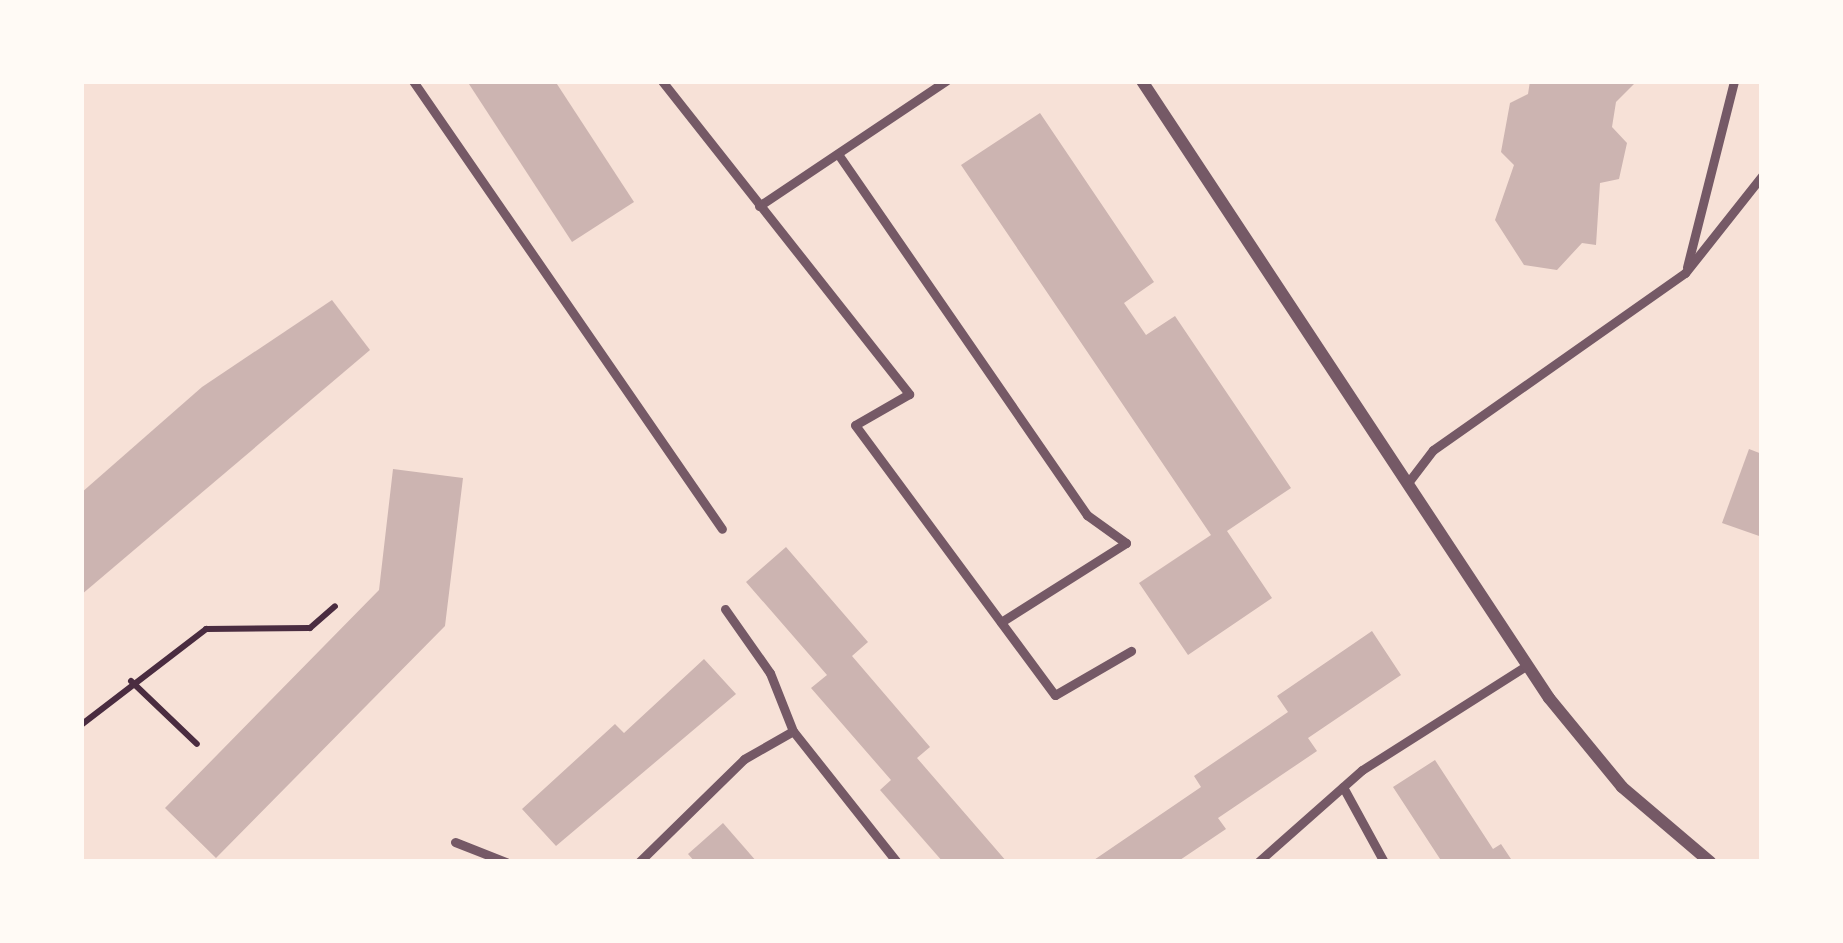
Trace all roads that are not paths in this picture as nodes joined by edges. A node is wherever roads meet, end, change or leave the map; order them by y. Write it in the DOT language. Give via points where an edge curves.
graph roads {
  1 [pos="412,81"];
  2 [pos="662,81"];
  3 [pos="946,81"];
  4 [pos="1142,81"];
  5 [pos="1734,81"];
  6 [pos="838,154"];
  7 [pos="1762,176"];
  8 [pos="759,206"];
  9 [pos="1685,273"];
  10 [pos="1406,485"];
  11 [pos="722,530"];
  12 [pos="724,609"];
  13 [pos="1001,622"];
  14 [pos="1131,651"];
  15 [pos="1526,666"];
  16 [pos="793,731"];
  17 [pos="1343,787"];
  18 [pos="455,842"];
  19 [pos="1706,861"];
  20 [pos="506,862"];
  21 [pos="639,862"];
  22 [pos="897,862"];
  23 [pos="1258,862"];
  24 [pos="1384,862"];
  1 -- 11 [label="lane"];
  2 -- 8 [label="lane"];
  3 -- 6 [label="lane"];
  4 -- 10 [label="street"];
  5 -- 9 [label="lane"];
  6 -- 8 [label="lane"];
  6 -- 13 [label="lane" via="1087,515 1126,543"];
  7 -- 9 [label="lane"];
  8 -- 13 [label="lane" via="910,394 855,425"];
  9 -- 10 [label="lane" via="1470,422"];
  10 -- 15 [label="street"];
  12 -- 16 [label="lane" via="770,673"];
  13 -- 14 [label="lane" via="1055,695"];
  15 -- 17 [label="lane"];
  15 -- 19 [label="street" via="1622,788"];
  16 -- 21 [label="lane" via="744,759"];
  16 -- 22 [label="lane"];
  17 -- 23 [label="lane"];
  17 -- 24 [label="lane"];
  18 -- 20 [label="lane"];
}
